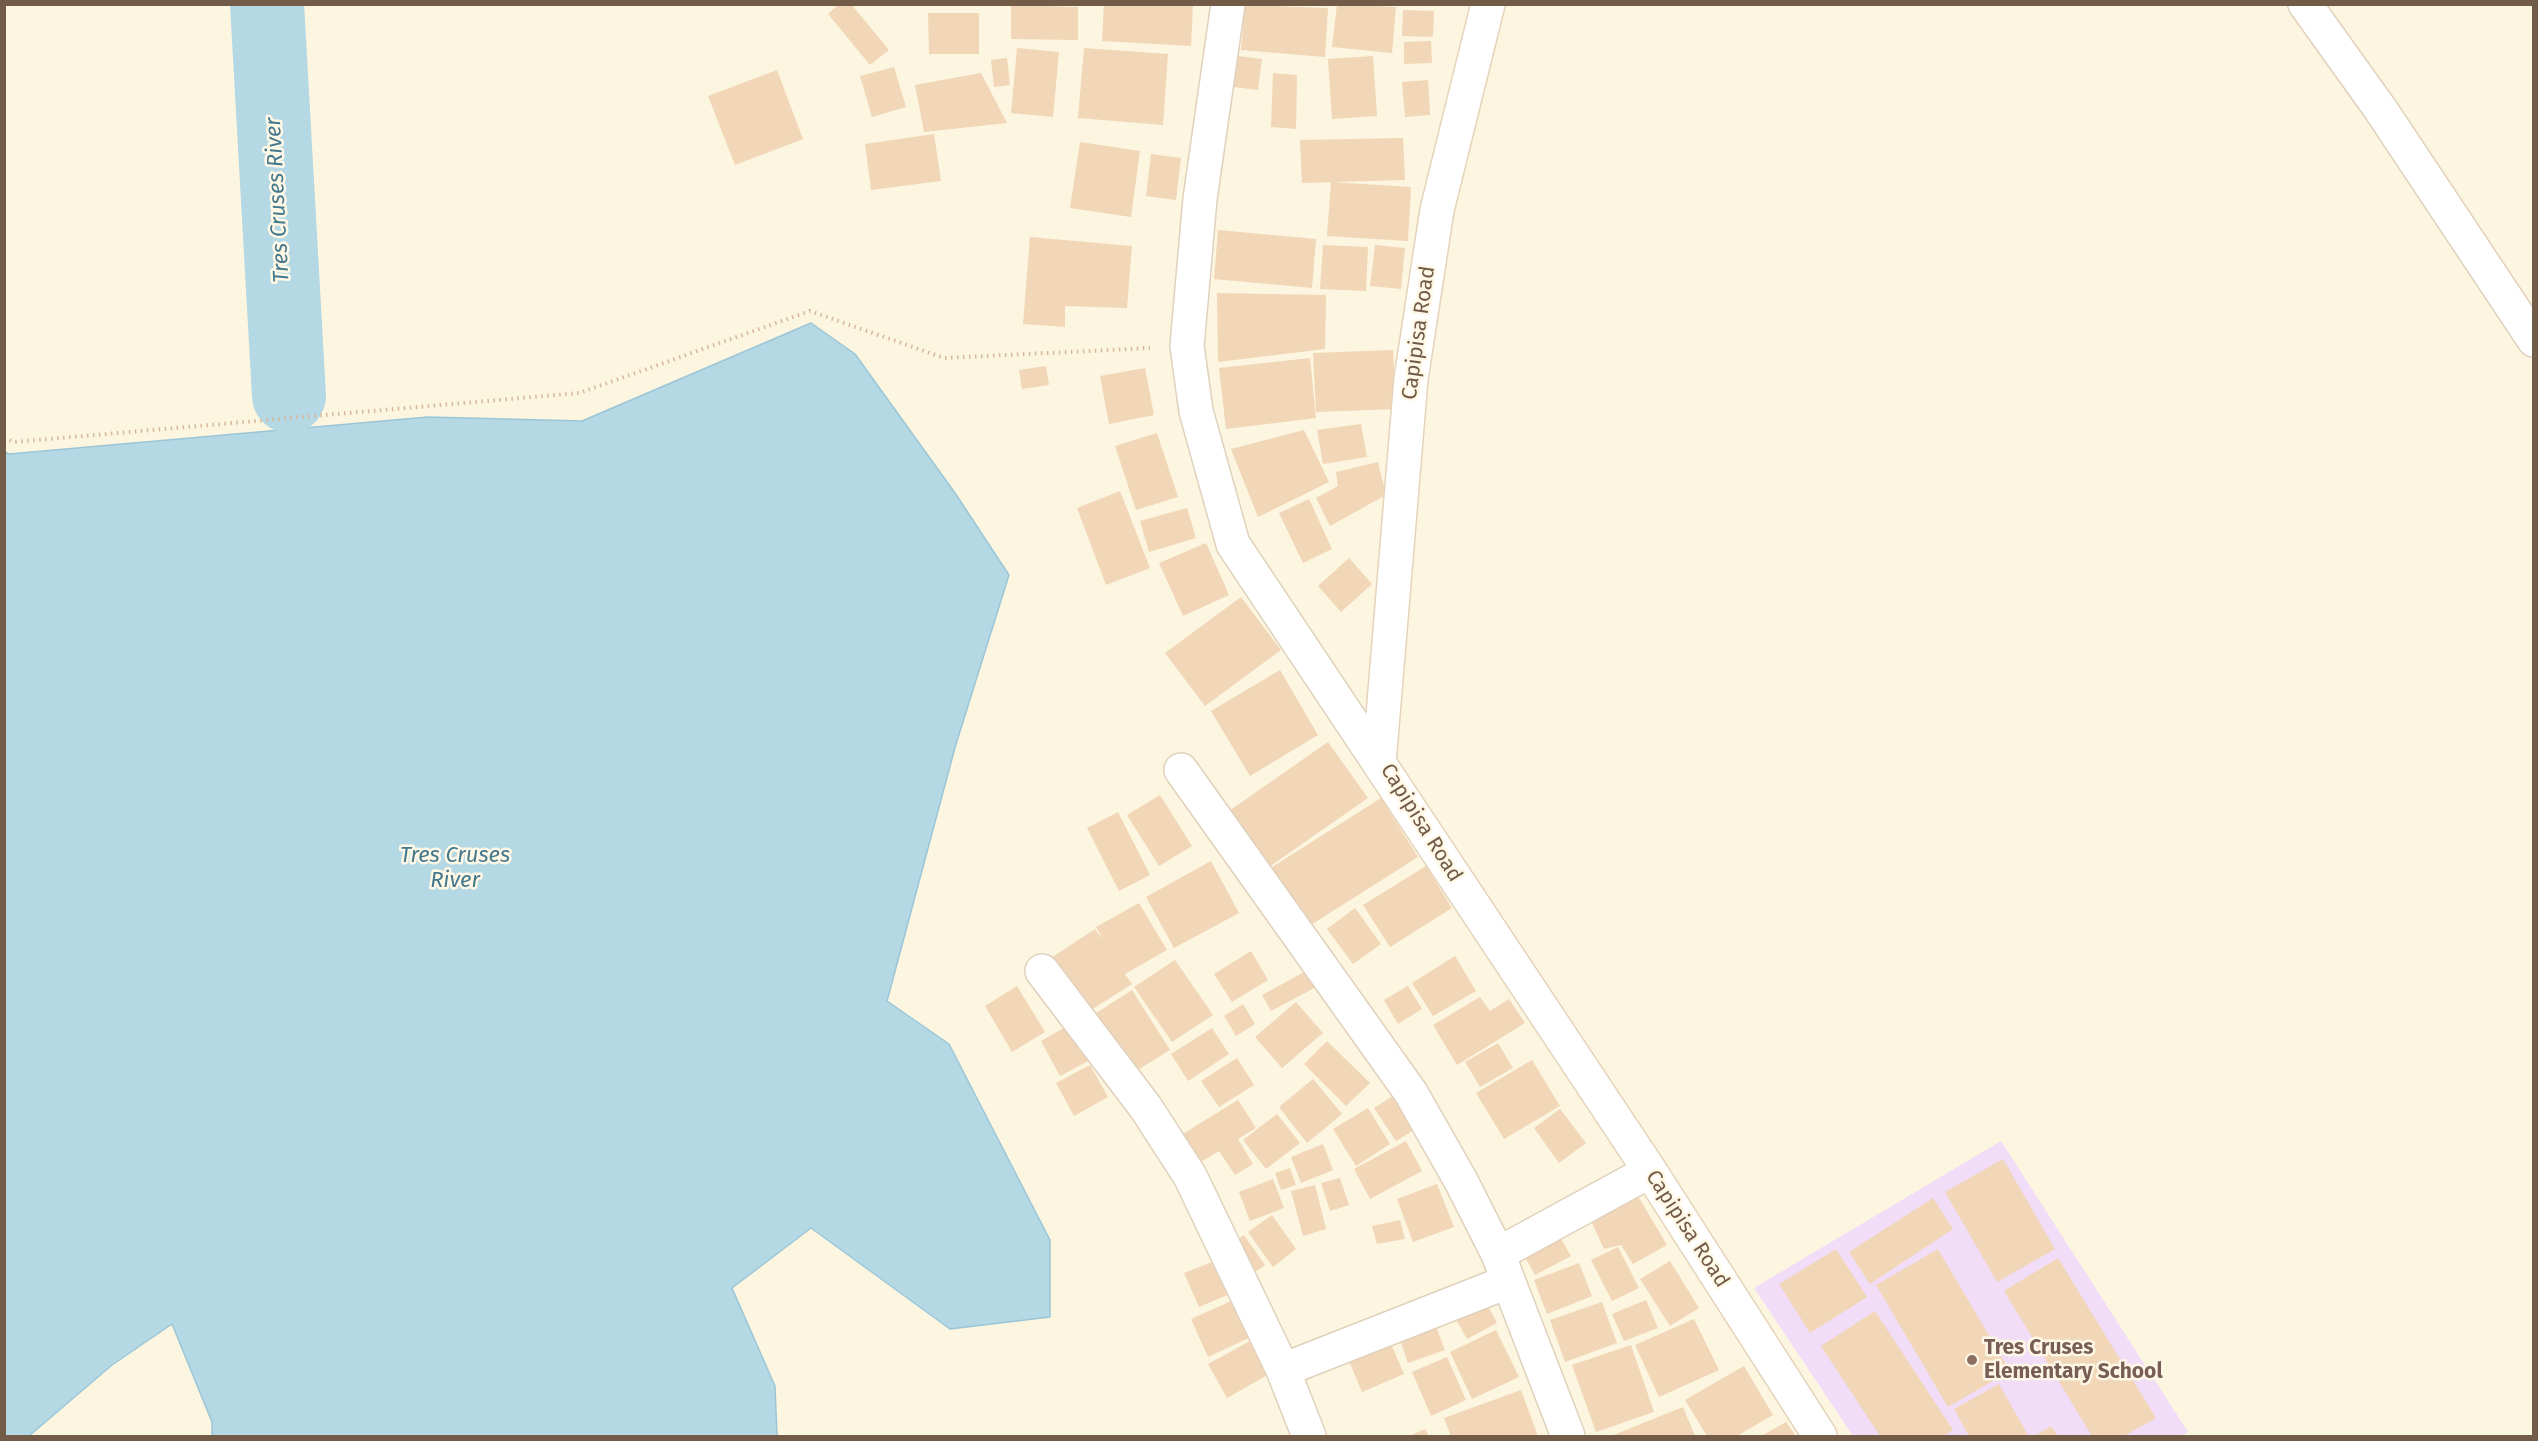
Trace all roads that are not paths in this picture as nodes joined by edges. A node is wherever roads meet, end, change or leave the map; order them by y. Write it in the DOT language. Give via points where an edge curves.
graph roads {
  1 [pos="1228,4"];
  2 [pos="1488,4"];
  3 [pos="2305,4"];
  4 [pos="2534,340"];
  5 [pos="1379,763"];
  6 [pos="1181,770"];
  7 [pos="1042,971"];
  8 [pos="1650,1171"];
  9 [pos="1503,1268"];
  10 [pos="1283,1370"];
  11 [pos="1309,1437"];
  12 [pos="1568,1437"];
  13 [pos="1820,1437"];
  1 -- 5 [label="street" via="1200,199 1186,346 1196,411 1233,544"];
  2 -- 5 [label="street, Capipisa Road" via="1437,210 1411,379"];
  3 -- 4 [label="street" via="2381,110"];
  5 -- 8 [label="street, Capipisa Road"];
  6 -- 9 [label="street" via="1410,1093 1461,1181"];
  7 -- 10 [label="street" via="1146,1108 1190,1176"];
  8 -- 9 [label="street"];
  8 -- 13 [label="street, Capipisa Road"];
  9 -- 10 [label="street"];
  9 -- 12 [label="street"];
  10 -- 11 [label="street"];
}
